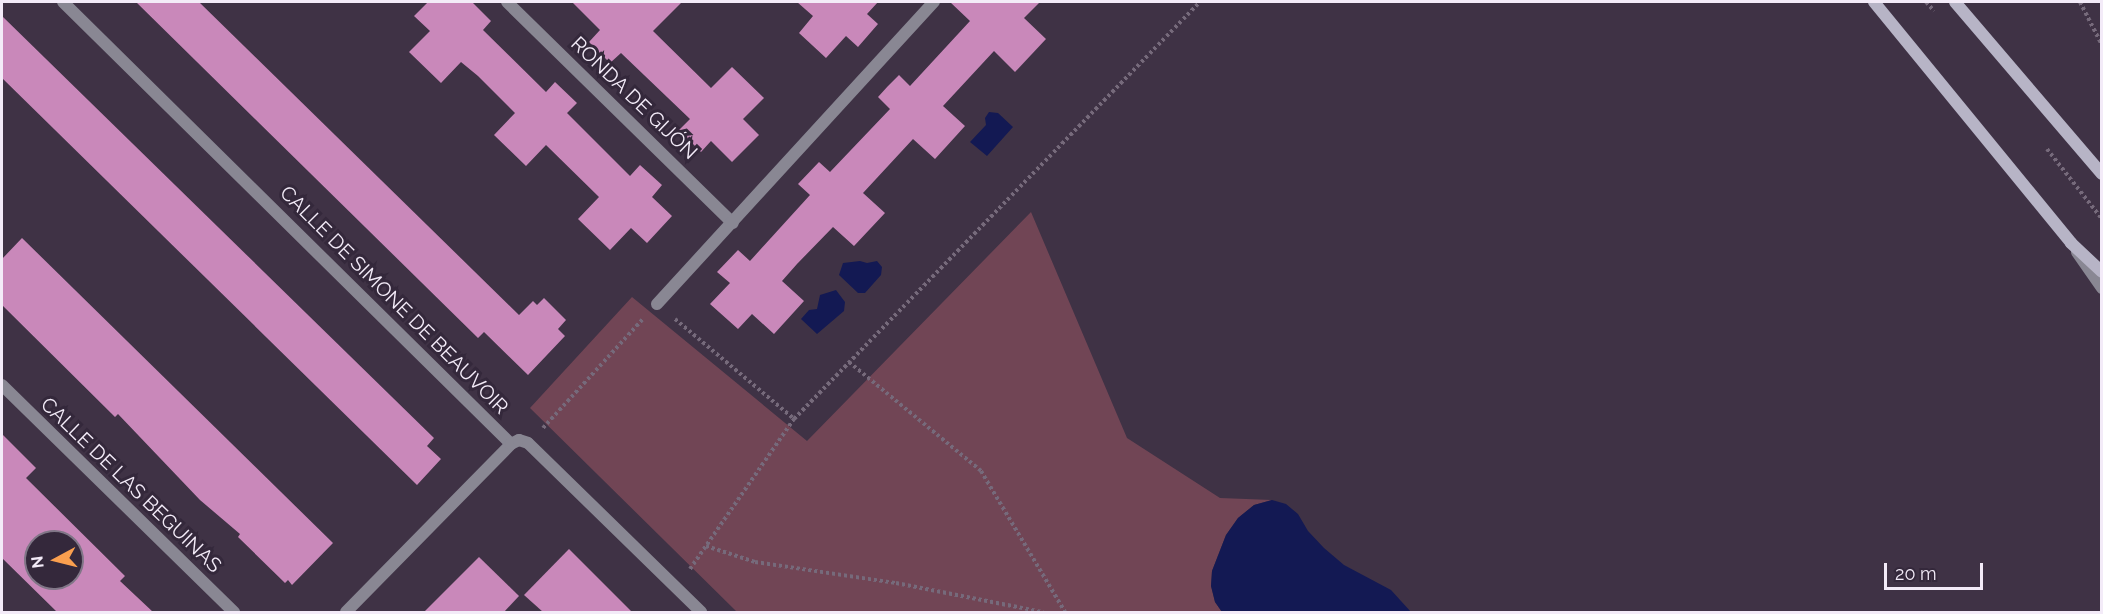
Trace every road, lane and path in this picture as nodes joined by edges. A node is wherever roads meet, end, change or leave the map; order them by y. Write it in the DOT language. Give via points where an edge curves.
graph roads {
  1 [pos="63,2"];
  2 [pos="507,2"];
  3 [pos="934,2"];
  4 [pos="1200,2"];
  5 [pos="1874,2"];
  6 [pos="1955,2"];
  7 [pos="2080,2"];
  8 [pos="2102,45"];
  9 [pos="2102,174"];
  10 [pos="733,223"];
  11 [pos="2071,243"];
  12 [pos="2102,272"];
  13 [pos="2102,288"];
  14 [pos="657,304"];
  15 [pos="849,362"];
  16 [pos="2,386"];
  17 [pos="794,419"];
  18 [pos="528,443"];
  19 [pos="511,444"];
  20 [pos="706,546"];
  21 [pos="686,574"];
  22 [pos="234,612"];
  23 [pos="345,612"];
  24 [pos="701,612"];
  25 [pos="1043,612"];
  26 [pos="1065,612"];
  1 -- 19 [label="street, CALLE DE SIMONE DE BEAUVOIR"];
  2 -- 10 [label="street, RONDA DE GIJÓN"];
  3 -- 10 [label="street"];
  4 -- 15 [label="path"];
  5 -- 11 [label="street"];
  6 -- 9 [label="street"];
  7 -- 8 [label="path"];
  10 -- 14 [label="street"];
  11 -- 12 [label="street"];
  11 -- 13 [label="street"];
  14 -- 17 [label="path"];
  14 -- 18 [label="path"];
  15 -- 17 [label="path"];
  15 -- 26 [label="path" via="981,471"];
  16 -- 22 [label="street, CALLE DE LAS BEGUINAS"];
  17 -- 20 [label="path"];
  18 -- 19 [label="street, CALLE DE SIMONE DE BEAUVOIR" via="519,440"];
  18 -- 24 [label="street"];
  19 -- 23 [label="street"];
  20 -- 21 [label="path"];
  20 -- 25 [label="path" via="755,562 896,583"];
}
